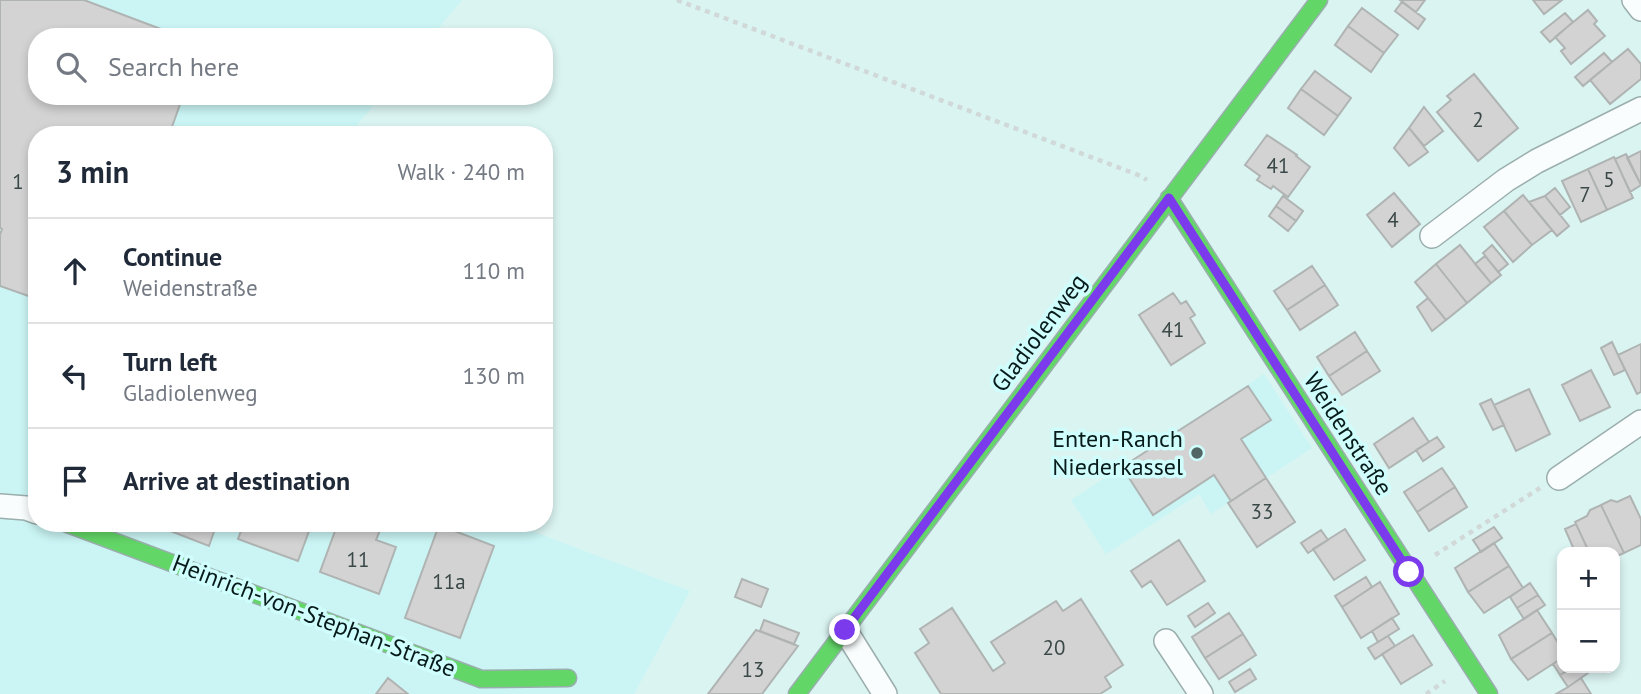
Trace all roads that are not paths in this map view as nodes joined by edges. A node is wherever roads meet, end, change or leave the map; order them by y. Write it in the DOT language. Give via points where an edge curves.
graph roads {
  1 [pos="1319,0"];
  2 [pos="1634,0"];
  3 [pos="1641,9"];
  4 [pos="1641,108"];
  5 [pos="1169,198"];
  6 [pos="1432,236"];
  7 [pos="1641,422"];
  8 [pos="1559,478"];
  9 [pos="0,506"];
  10 [pos="28,510"];
  11 [pos="89,532"];
  12 [pos="845,630"];
  13 [pos="1166,640"];
  14 [pos="568,678"];
  15 [pos="797,694"];
  16 [pos="885,694"];
  17 [pos="1201,694"];
  18 [pos="1489,694"];
  1 -- 5 [label="street, Gladiolenweg"];
  2 -- 3 [label="street"];
  4 -- 6 [label="street" via="1537,161"];
  5 -- 12 [label="street, Gladiolenweg"];
  5 -- 18 [label="street, Weidenstraße"];
  7 -- 8 [label="street"];
  9 -- 10 [label="street"];
  11 -- 14 [label="street, Heinrich-von-Stephan-Straße" via="481,679"];
  12 -- 15 [label="street, Gladiolenweg"];
  12 -- 16 [label="street"];
  13 -- 17 [label="street"];
}
